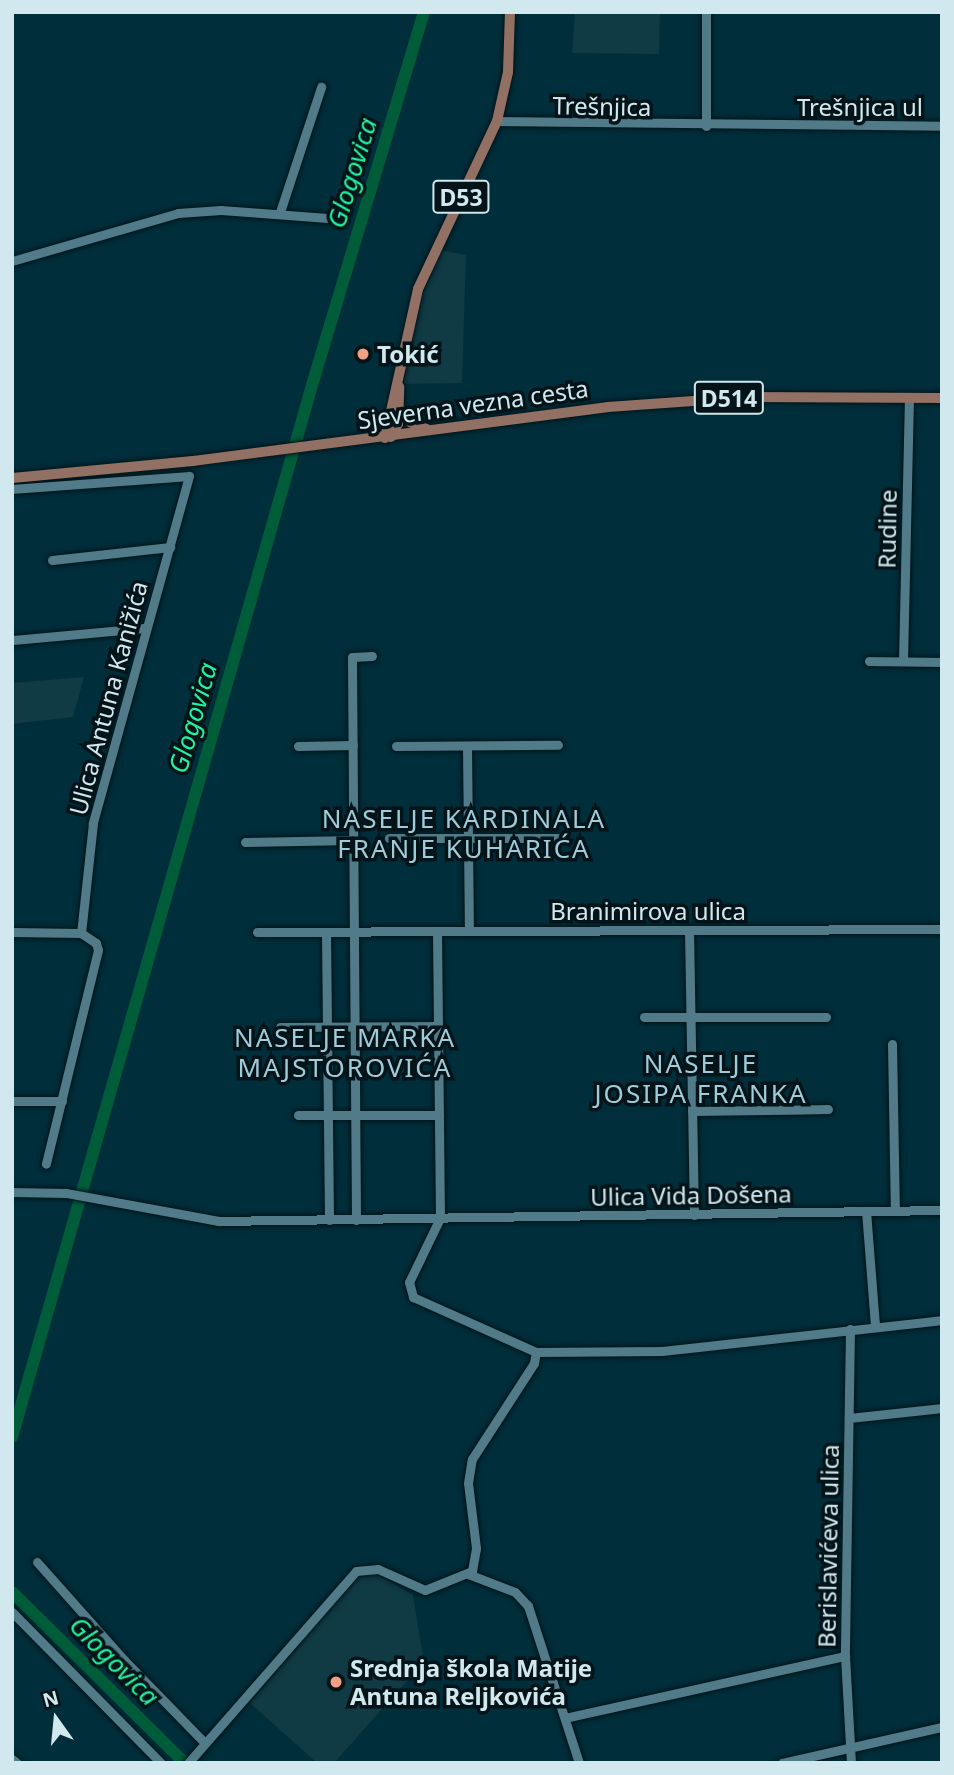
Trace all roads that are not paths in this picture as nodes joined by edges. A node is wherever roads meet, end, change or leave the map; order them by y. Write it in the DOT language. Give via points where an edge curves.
graph roads {
  1 [pos="510,12"];
  2 [pos="706,12"];
  3 [pos="321,87"];
  4 [pos="497,121"];
  5 [pos="706,126"];
  6 [pos="779,126"];
  7 [pos="942,126"];
  8 [pos="280,212"];
  9 [pos="328,218"];
  10 [pos="12,261"];
  11 [pos="399,380"];
  12 [pos="909,398"];
  13 [pos="942,398"];
  14 [pos="399,408"];
  15 [pos="435,432"];
  16 [pos="388,437"];
  17 [pos="97,476"];
  18 [pos="12,478"];
  19 [pos="12,489"];
  20 [pos="170,547"];
  21 [pos="52,560"];
  22 [pos="145,628"];
  23 [pos="12,640"];
  24 [pos="372,656"];
  25 [pos="869,661"];
  26 [pos="903,662"];
  27 [pos="942,662"];
  28 [pos="353,745"];
  29 [pos="558,745"];
  30 [pos="298,746"];
  31 [pos="396,746"];
  32 [pos="467,746"];
  33 [pos="389,838"];
  34 [pos="557,838"];
  35 [pos="468,839"];
  36 [pos="354,840"];
  37 [pos="245,842"];
  38 [pos="942,929"];
  39 [pos="688,930"];
  40 [pos="469,931"];
  41 [pos="12,932"];
  42 [pos="257,932"];
  43 [pos="437,932"];
  44 [pos="81,933"];
  45 [pos="326,933"];
  46 [pos="355,933"];
  47 [pos="644,1017"];
  48 [pos="826,1017"];
  49 [pos="690,1018"];
  50 [pos="438,1026"];
  51 [pos="280,1027"];
  52 [pos="327,1027"];
  53 [pos="355,1027"];
  54 [pos="892,1044"];
  55 [pos="12,1101"];
  56 [pos="62,1101"];
  57 [pos="828,1109"];
  58 [pos="692,1111"];
  59 [pos="356,1112"];
  60 [pos="328,1113"];
  61 [pos="298,1115"];
  62 [pos="439,1115"];
  63 [pos="46,1164"];
  64 [pos="12,1192"];
  65 [pos="942,1210"];
  66 [pos="866,1211"];
  67 [pos="895,1211"];
  68 [pos="694,1214"];
  69 [pos="440,1217"];
  70 [pos="328,1220"];
  71 [pos="356,1220"];
  72 [pos="942,1320"];
  73 [pos="876,1326"];
  74 [pos="850,1329"];
  75 [pos="536,1352"];
  76 [pos="942,1408"];
  77 [pos="849,1418"];
  78 [pos="37,1562"];
  79 [pos="468,1574"];
  80 [pos="12,1612"];
  81 [pos="845,1656"];
  82 [pos="565,1718"];
  83 [pos="942,1727"];
  84 [pos="203,1746"];
  85 [pos="848,1749"];
  86 [pos="12,1759"];
  87 [pos="17,1763"];
  88 [pos="161,1763"];
  89 [pos="188,1763"];
  90 [pos="579,1763"];
  91 [pos="782,1763"];
  92 [pos="851,1763"];
  1 -- 4 [label="main road, D53" via="508,72"];
  2 -- 5 [label="street"];
  3 -- 8 [label="street"];
  4 -- 5 [label="street, Trešnjica"];
  4 -- 11 [label="main road, D53" via="418,289"];
  5 -- 6 [label="street, Trešnjica"];
  6 -- 7 [label="street, Trešnjica ul"];
  8 -- 9 [label="street"];
  8 -- 10 [label="street" via="178,213"];
  11 -- 14 [label="main road, D53"];
  11 -- 16 [label="main road, D53"];
  12 -- 13 [label="main road, Sjeverna vezna cesta / D514"];
  12 -- 15 [label="main road, Sjeverna vezna cesta / D514" via="695,400 608,407"];
  12 -- 26 [label="street, Rudine"];
  14 -- 15 [label="main road" via="414,425"];
  14 -- 16 [label="main road, D53"];
  15 -- 16 [label="main road, Sjeverna vezna cesta / D514"];
  16 -- 17 [label="main road, Sjeverna vezna cesta"];
  17 -- 18 [label="main road, Sjeverna vezna cesta"];
  17 -- 19 [label="street"];
  17 -- 20 [label="street, Ulica Antuna Kanižića" via="189,477"];
  20 -- 21 [label="street"];
  20 -- 22 [label="street, Ulica Antuna Kanižića"];
  22 -- 23 [label="street"];
  22 -- 44 [label="street, Ulica Antuna Kanižića" via="93,823"];
  24 -- 28 [label="street" via="352,656"];
  25 -- 26 [label="street"];
  26 -- 27 [label="street"];
  28 -- 30 [label="street"];
  28 -- 36 [label="street"];
  29 -- 32 [label="street"];
  31 -- 32 [label="street"];
  32 -- 35 [label="street"];
  33 -- 35 [label="street"];
  34 -- 35 [label="street"];
  35 -- 40 [label="street"];
  36 -- 37 [label="street"];
  36 -- 46 [label="street"];
  38 -- 39 [label="street, Branimirova ulica"];
  39 -- 40 [label="street, Branimirova ulica"];
  39 -- 49 [label="street"];
  40 -- 43 [label="street, Branimirova ulica"];
  41 -- 44 [label="street"];
  42 -- 45 [label="street, Branimirova ulica"];
  43 -- 46 [label="street, Branimirova ulica"];
  43 -- 50 [label="street"];
  44 -- 56 [label="street" via="96,943 96,961"];
  45 -- 46 [label="street, Branimirova ulica"];
  45 -- 52 [label="street"];
  46 -- 53 [label="street"];
  47 -- 49 [label="street"];
  48 -- 49 [label="street"];
  49 -- 58 [label="street"];
  50 -- 53 [label="street"];
  50 -- 62 [label="street"];
  51 -- 52 [label="street"];
  52 -- 53 [label="street"];
  52 -- 60 [label="street"];
  53 -- 59 [label="street"];
  54 -- 67 [label="street"];
  55 -- 56 [label="street"];
  56 -- 63 [label="street"];
  57 -- 58 [label="street"];
  58 -- 68 [label="street"];
  59 -- 60 [label="street"];
  59 -- 62 [label="street"];
  59 -- 71 [label="street"];
  60 -- 61 [label="street"];
  60 -- 70 [label="street"];
  62 -- 69 [label="street"];
  64 -- 70 [label="street, Ulica Vida Došena" via="66,1193 218,1221"];
  65 -- 67 [label="street, Ulica Vida Došena"];
  66 -- 67 [label="street, Ulica Vida Došena"];
  66 -- 68 [label="street, Ulica Vida Došena"];
  66 -- 73 [label="street"];
  68 -- 69 [label="street, Ulica Vida Došena"];
  69 -- 71 [label="street, Ulica Vida Došena"];
  69 -- 75 [label="street" via="409,1282 410,1294"];
  70 -- 71 [label="street, Ulica Vida Došena"];
  72 -- 73 [label="street"];
  73 -- 74 [label="street"];
  74 -- 75 [label="street" via="662,1351"];
  74 -- 77 [label="street, Berislavićeva ulica"];
  75 -- 79 [label="street" via="534,1363 472,1460 468,1483 476,1548"];
  76 -- 77 [label="street"];
  77 -- 81 [label="street, Berislavićeva ulica"];
  78 -- 84 [label="street"];
  79 -- 82 [label="street" via="515,1592 528,1606"];
  79 -- 84 [label="street" via="425,1590 378,1569 356,1571"];
  80 -- 88 [label="street"];
  81 -- 82 [label="street"];
  81 -- 85 [label="street, Berislavićeva ulica"];
  82 -- 90 [label="street"];
  83 -- 85 [label="street"];
  84 -- 89 [label="street"];
  85 -- 91 [label="street"];
  85 -- 92 [label="street, Berislavićeva ulica"];
  86 -- 87 [label="street"];
}
